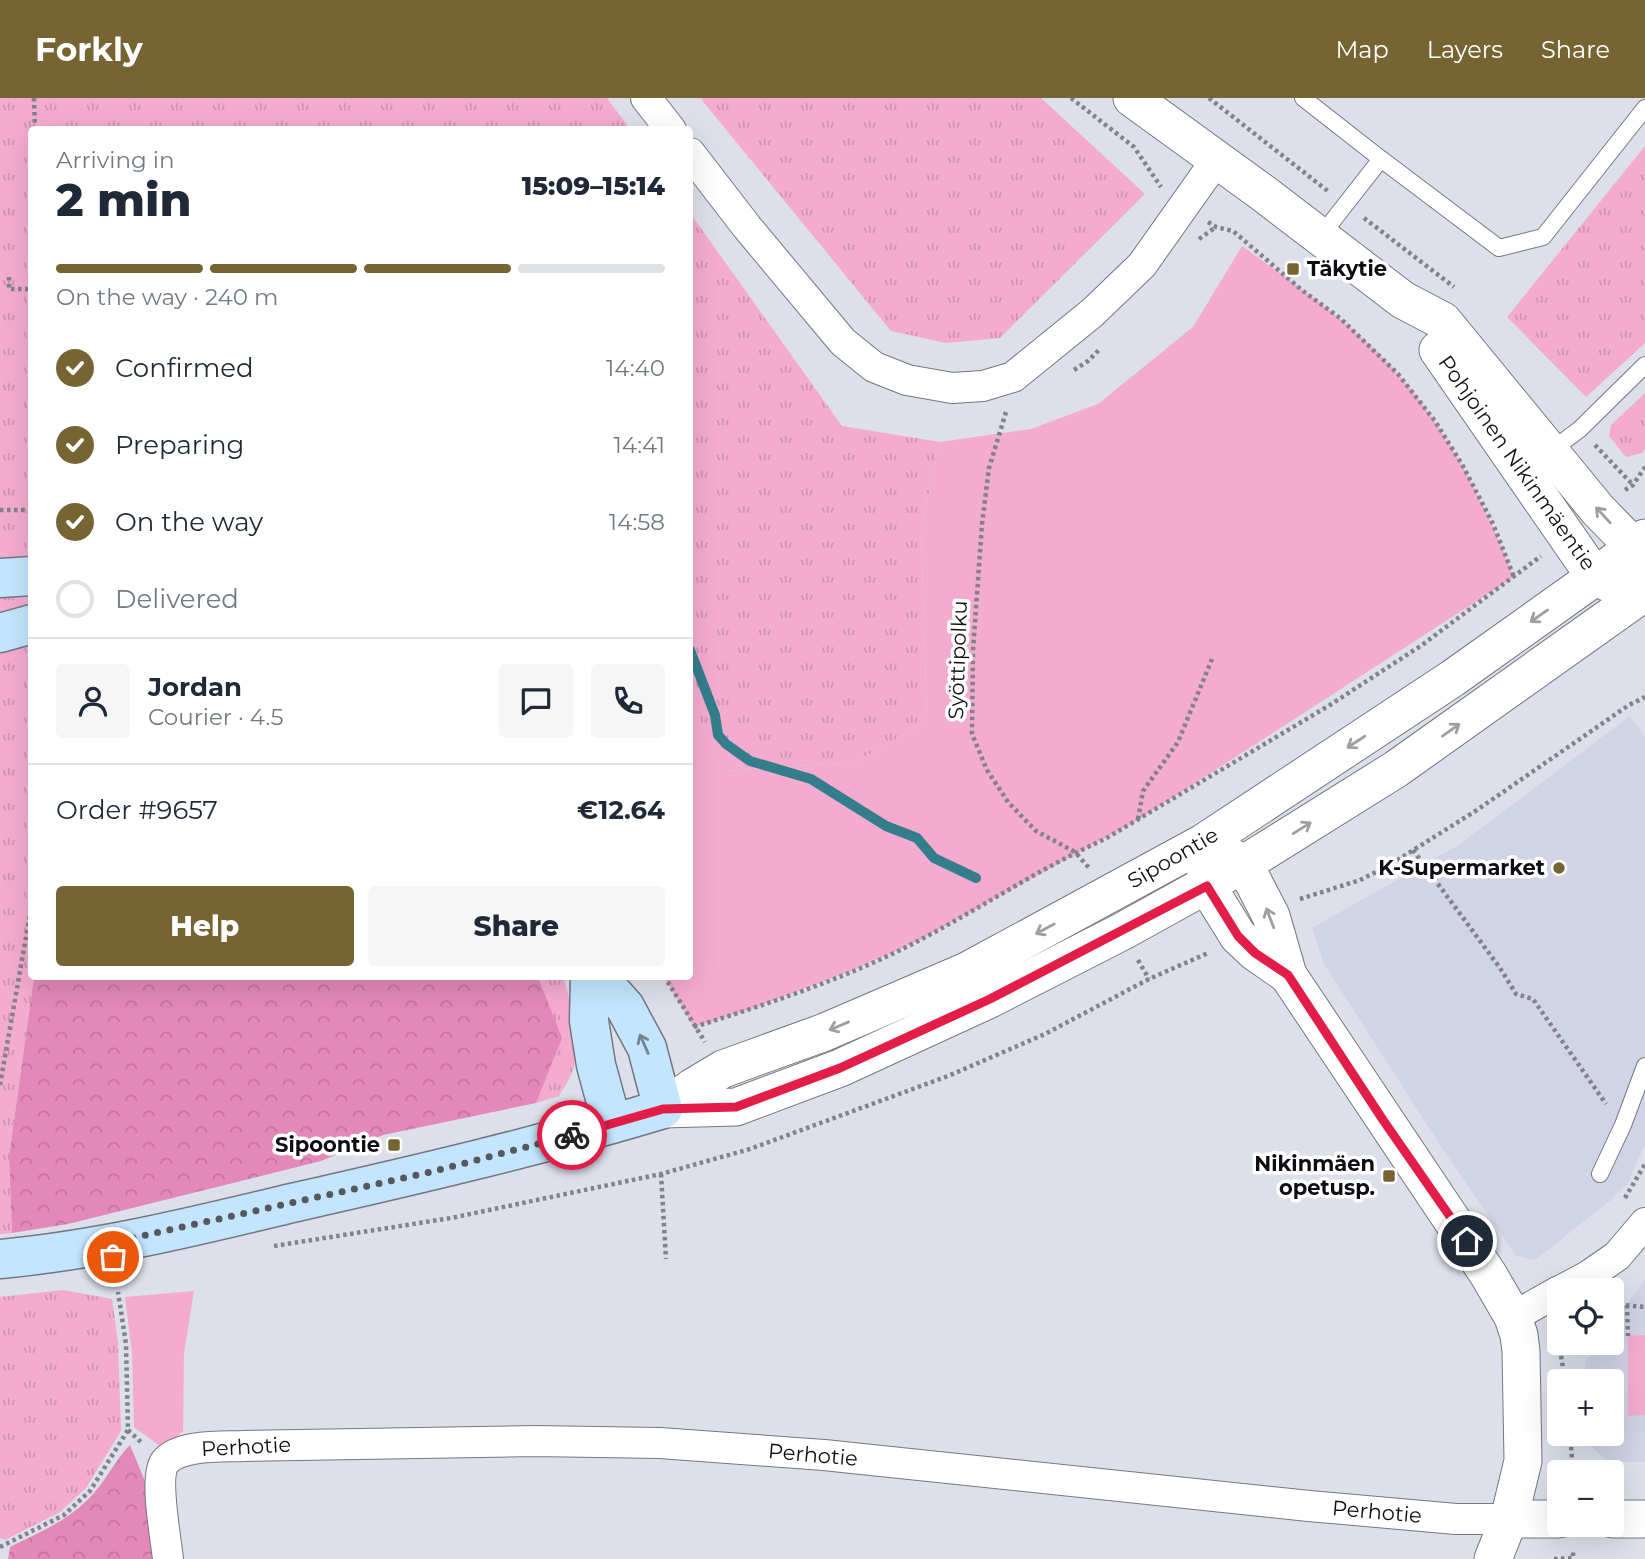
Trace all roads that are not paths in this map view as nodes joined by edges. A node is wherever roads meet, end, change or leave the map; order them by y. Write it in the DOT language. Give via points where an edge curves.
graph roads {
  1 [pos="646,98"];
  2 [pos="1132,98"];
  3 [pos="1303,98"];
  4 [pos="1645,108"];
  5 [pos="668,126"];
  6 [pos="693,157"];
  7 [pos="1217,159"];
  8 [pos="1381,159"];
  9 [pos="1321,237"];
  10 [pos="1645,365"];
  11 [pos="1537,462"];
  12 [pos="1639,542"];
  13 [pos="28,576"];
  14 [pos="1595,577"];
  15 [pos="0,578"];
  16 [pos="1643,594"];
  17 [pos="28,625"];
  18 [pos="0,633"];
  19 [pos="1203,843"];
  20 [pos="1244,864"];
  21 [pos="1207,886"];
  22 [pos="1288,975"];
  23 [pos="590,980"];
  24 [pos="601,980"];
  25 [pos="1645,1066"];
  26 [pos="663,1109"];
  27 [pos="612,1124"];
  28 [pos="1600,1174"];
  29 [pos="1645,1223"];
  30 [pos="0,1259"];
  31 [pos="1584,1278"];
  32 [pos="1547,1299"];
  33 [pos="1513,1317"];
  34 [pos="1547,1518"];
  35 [pos="1509,1519"];
  36 [pos="1624,1519"];
  37 [pos="1645,1519"];
  38 [pos="168,1559"];
  39 [pos="1493,1559"];
  1 -- 5 [label="street"];
  2 -- 7 [label="street, Pohjoinen Nikinmäentie"];
  3 -- 8 [label="lane"];
  4 -- 8 [label="lane" via="1542,237 1499,248"];
  6 -- 7 [label="street" via="843,342 874,367 907,380 952,388 983,386 1013,377 1092,313 1142,265 1171,199"];
  7 -- 9 [label="street, Pohjoinen Nikinmäentie"];
  8 -- 9 [label="lane"];
  9 -- 11 [label="street, Pohjoinen Nikinmäentie" via="1404,300 1443,321"];
  10 -- 11 [label="lane" via="1580,429"];
  12 -- 11 [label="street, Pohjoinen Nikinmäentie, one-way"];
  11 -- 14 [label="street, Pohjoinen Nikinmäentie"];
  12 -- 14 [label="street, Sipoontie"];
  12 -- 16 [label="street"];
  13 -- 15 [label="main road"];
  14 -- 16 [label="street, Pohjoinen Nikinmäentie"];
  14 -- 19 [label="street, Sipoontie, one-way" via="1453,678"];
  20 -- 16 [label="street, Sipoontie, one-way" via="1396,769"];
  17 -- 18 [label="main road"];
  19 -- 20 [label="street"];
  19 -- 21 [label="street"];
  19 -- 26 [label="street, Sipoontie, one-way" via="967,971 825,1032 723,1069"];
  20 -- 21 [label="street, Sipoontie"];
  22 -- 20 [label="street, one-way" via="1271,916"];
  21 -- 22 [label="street" via="1238,936"];
  21 -- 26 [label="street, Sipoontie" via="990,999 840,1068 736,1107"];
  22 -- 33 [label="street" via="1457,1225"];
  23 -- 27 [label="main road" via="589,1021"];
  26 -- 24 [label="main road, one-way" via="647,1048 625,1007"];
  25 -- 28 [label="lane"];
  26 -- 27 [label="main road, Sipoontie"];
  27 -- 30 [label="main road, Sipoontie" via="113,1257"];
  29 -- 31 [label="street" via="1617,1255"];
  32 -- 33 [label="street"];
  33 -- 35 [label="street" via="1521,1351 1523,1461"];
  34 -- 35 [label="street, Perhotie"];
  35 -- 38 [label="street, Perhotie" via="1322,1508 824,1455 660,1443 200,1447 175,1454 164,1463 160,1481"];
  35 -- 39 [label="street"];
  36 -- 37 [label="street"];
}
